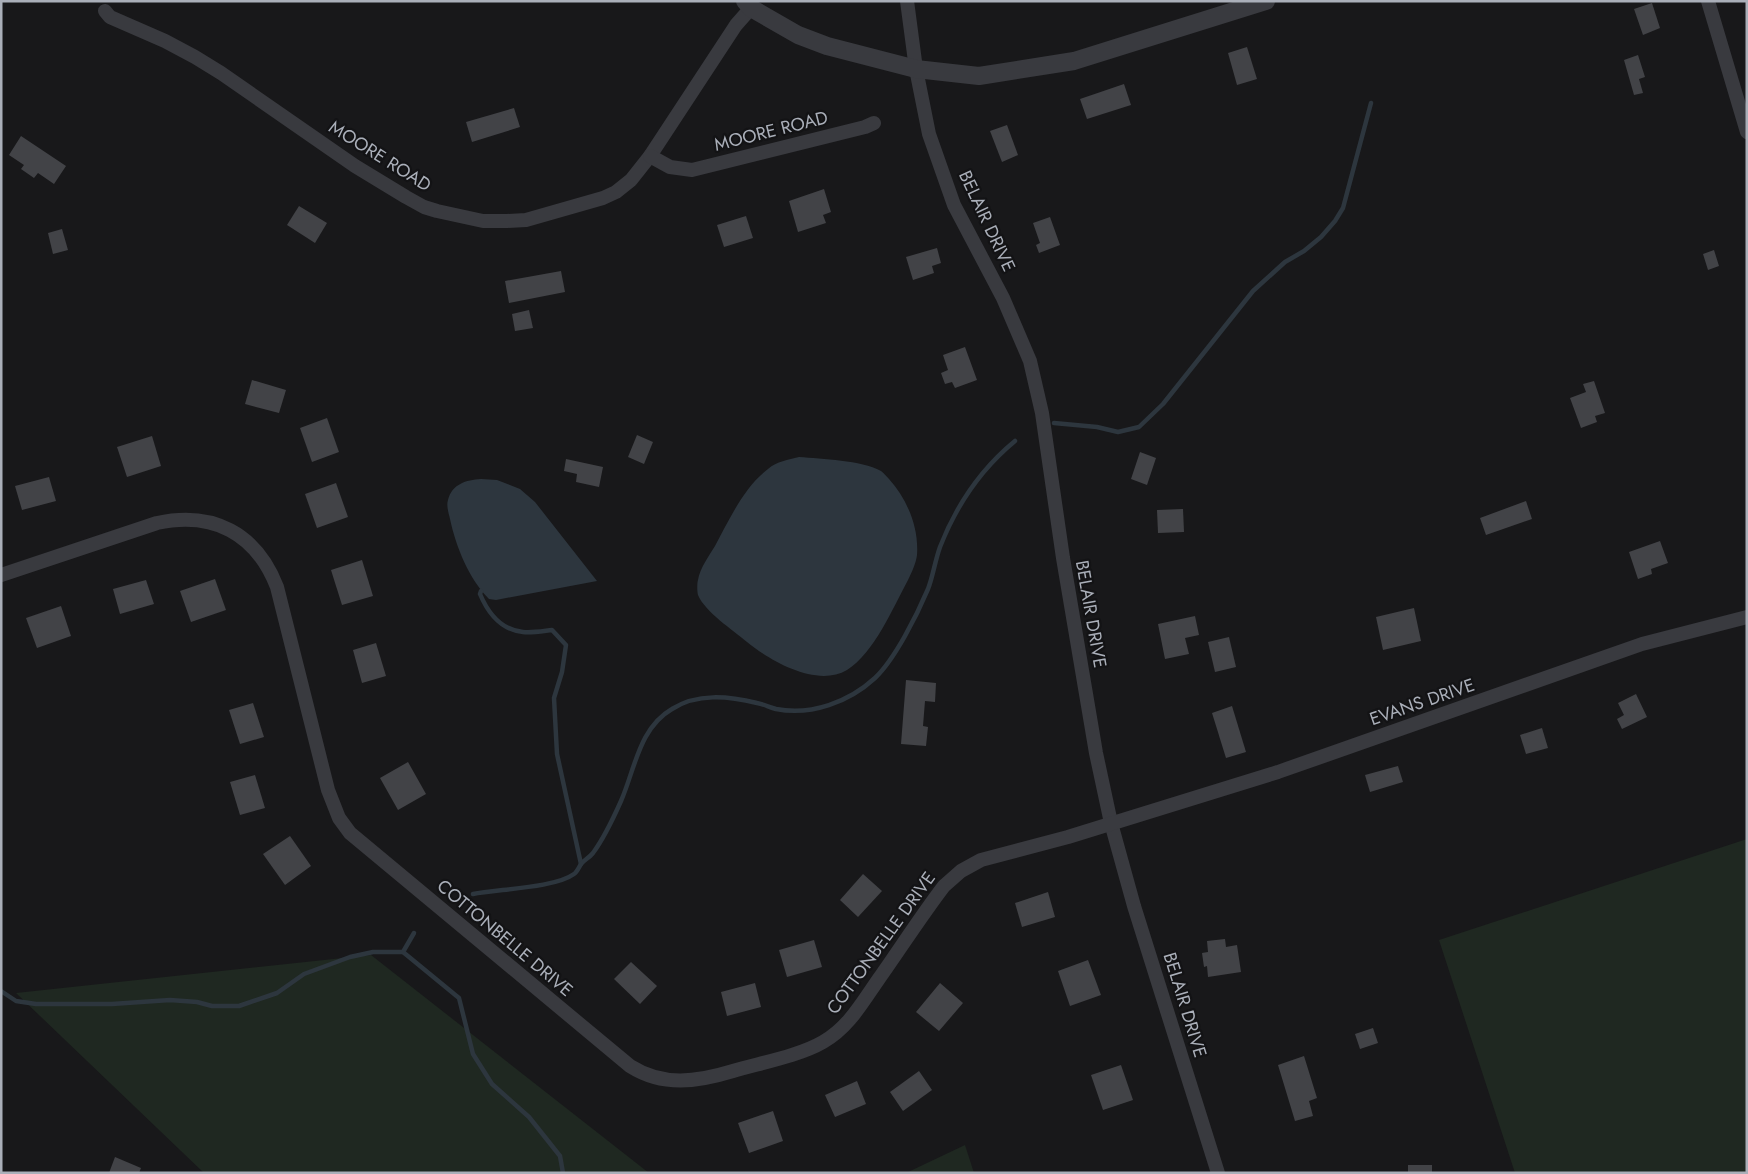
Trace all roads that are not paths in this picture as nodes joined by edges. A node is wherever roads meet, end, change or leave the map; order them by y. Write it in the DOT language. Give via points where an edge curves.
graph roads {
  1 [pos="907,1"];
  2 [pos="1266,1"];
  3 [pos="1708,1"];
  4 [pos="748,5"];
  5 [pos="105,11"];
  6 [pos="916,69"];
  7 [pos="874,123"];
  8 [pos="1747,132"];
  9 [pos="650,156"];
  10 [pos="1,575"];
  11 [pos="1747,617"];
  12 [pos="1111,823"];
  13 [pos="1218,1173"];
  1 -- 6 [label="street, BELAIR DRIVE"];
  2 -- 6 [label="street" via="1074,61 978,76"];
  3 -- 8 [label="street"];
  4 -- 6 [label="street" via="798,35 827,46"];
  4 -- 9 [label="street, MOORE ROAD"];
  5 -- 9 [label="street, MOORE ROAD" via="110,17 195,57 385,185 437,211 483,221 520,221 554,213 616,192 631,180"];
  6 -- 12 [label="street, BELAIR DRIVE" via="929,134 954,205 1003,298 1030,361 1042,413 1062,558"];
  7 -- 9 [label="street, MOORE ROAD" via="692,170 670,167"];
  10 -- 12 [label="street, COTTONBELLE DRIVE" via="170,520 212,522 232,530 256,550 277,587 328,790 339,818 350,833 630,1066 664,1080 685,1082 713,1077 822,1043 852,1017 941,890 961,871 981,860"];
  11 -- 12 [label="street, EVANS DRIVE" via="1642,644 1278,772"];
  12 -- 13 [label="street, BELAIR DRIVE"];
}
